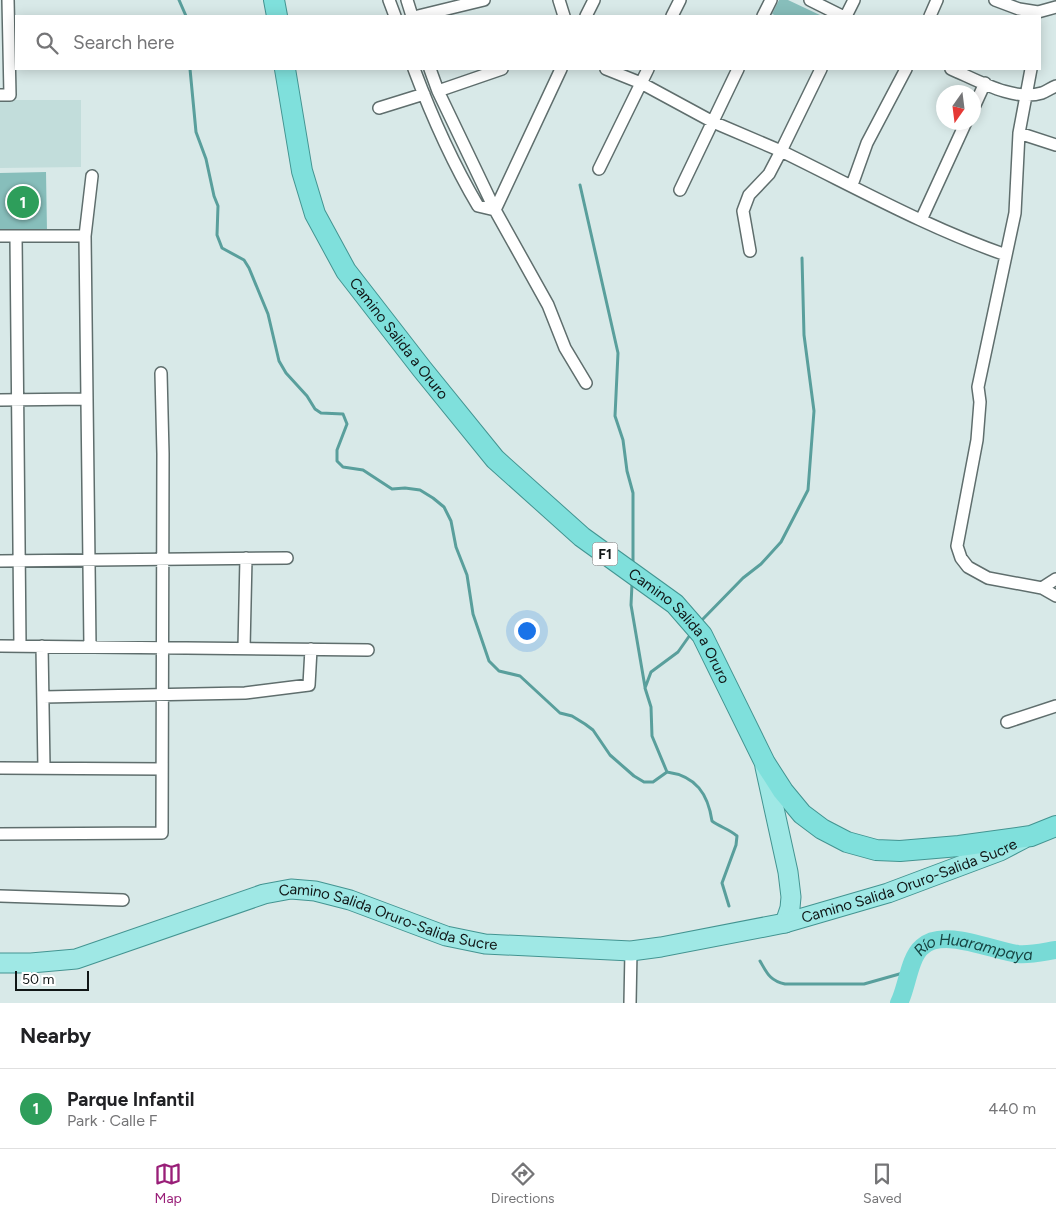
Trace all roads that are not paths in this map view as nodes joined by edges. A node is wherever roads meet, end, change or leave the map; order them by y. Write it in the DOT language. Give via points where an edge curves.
graph roads {
  1 [pos="8,0"];
  2 [pos="274,0"];
  3 [pos="389,0"];
  4 [pos="407,0"];
  5 [pos="484,0"];
  6 [pos="559,0"];
  7 [pos="594,0"];
  8 [pos="680,0"];
  9 [pos="771,0"];
  10 [pos="810,0"];
  11 [pos="854,0"];
  12 [pos="937,0"];
  13 [pos="995,0"];
  14 [pos="1035,0"];
  15 [pos="1056,7"];
  16 [pos="1038,14"];
  17 [pos="277,15"];
  18 [pos="395,15"];
  19 [pos="412,15"];
  20 [pos="422,15"];
  21 [pos="564,15"];
  22 [pos="586,15"];
  23 [pos="672,15"];
  24 [pos="764,15"];
  25 [pos="840,15"];
  26 [pos="846,15"];
  27 [pos="930,15"];
  28 [pos="286,70"];
  29 [pos="414,70"];
  30 [pos="430,70"];
  31 [pos="499,70"];
  32 [pos="562,70"];
  33 [pos="608,70"];
  34 [pos="648,70"];
  35 [pos="738,70"];
  36 [pos="820,70"];
  37 [pos="905,70"];
  38 [pos="953,70"];
  39 [pos="1031,70"];
  40 [pos="641,83"];
  41 [pos="985,83"];
  42 [pos="1056,86"];
  43 [pos="438,91"];
  44 [pos="981,92"];
  45 [pos="424,94"];
  46 [pos="5,95"];
  47 [pos="1028,95"];
  48 [pos="379,108"];
  49 [pos="713,122"];
  50 [pos="962,130"];
  51 [pos="1019,134"];
  52 [pos="1056,145"];
  53 [pos="781,151"];
  54 [pos="599,169"];
  55 [pos="92,176"];
  56 [pos="852,185"];
  57 [pos="680,190"];
  58 [pos="495,210"];
  59 [pos="921,220"];
  60 [pos="0,236"];
  61 [pos="16,236"];
  62 [pos="85,236"];
  63 [pos="750,251"];
  64 [pos="1006,254"];
  65 [pos="161,372"];
  66 [pos="586,383"];
  67 [pos="87,398"];
  68 [pos="0,400"];
  69 [pos="18,400"];
  70 [pos="162,558"];
  71 [pos="246,558"];
  72 [pos="287,558"];
  73 [pos="89,560"];
  74 [pos="0,561"];
  75 [pos="19,561"];
  76 [pos="1056,579"];
  77 [pos="1042,588"];
  78 [pos="1056,596"];
  79 [pos="0,646"];
  80 [pos="20,646"];
  81 [pos="42,646"];
  82 [pos="90,646"];
  83 [pos="162,647"];
  84 [pos="244,648"];
  85 [pos="311,649"];
  86 [pos="368,650"];
  87 [pos="162,695"];
  88 [pos="43,697"];
  89 [pos="1056,706"];
  90 [pos="1007,722"];
  91 [pos="765,763"];
  92 [pos="0,768"];
  93 [pos="44,768"];
  94 [pos="162,769"];
  95 [pos="1056,826"];
  96 [pos="0,834"];
  97 [pos="1031,836"];
  98 [pos="0,896"];
  99 [pos="123,900"];
  100 [pos="785,923"];
  101 [pos="630,951"];
  102 [pos="0,963"];
  103 [pos="630,1003"];
  1 -- 46 [label="street"];
  2 -- 17 [label="highway"];
  3 -- 18 [label="street"];
  4 -- 19 [label="street"];
  5 -- 20 [label="street"];
  6 -- 21 [label="street"];
  7 -- 22 [label="street"];
  8 -- 23 [label="street"];
  9 -- 24 [label="street"];
  10 -- 25 [label="street"];
  11 -- 26 [label="street"];
  12 -- 27 [label="street"];
  13 -- 16 [label="street"];
  14 -- 16 [label="street"];
  15 -- 16 [label="street"];
  28 -- 91 [label="highway, Camino Salida a Oruro / F1" via="302,171 315,214 346,271 495,459 582,537 676,604 702,635"];
  29 -- 45 [label="street"];
  30 -- 43 [label="street"];
  31 -- 43 [label="street"];
  32 -- 58 [label="street"];
  33 -- 40 [label="street"];
  34 -- 40 [label="street"];
  35 -- 49 [label="street"];
  36 -- 53 [label="street"];
  37 -- 56 [label="street" via="867,143"];
  38 -- 41 [label="street"];
  39 -- 47 [label="street"];
  40 -- 49 [label="street"];
  40 -- 54 [label="street"];
  41 -- 44 [label="street"];
  41 -- 47 [label="street" via="1008,93"];
  42 -- 47 [label="street"];
  43 -- 58 [label="street"];
  45 -- 48 [label="street"];
  45 -- 58 [label="street" via="456,169 478,206"];
  47 -- 51 [label="street"];
  49 -- 53 [label="street"];
  49 -- 57 [label="street"];
  50 -- 59 [label="street"];
  51 -- 52 [label="street"];
  51 -- 64 [label="street" via="1015,213"];
  53 -- 56 [label="street"];
  53 -- 63 [label="street" via="769,174 749,195 744,211"];
  55 -- 62 [label="street"];
  56 -- 59 [label="street"];
  58 -- 66 [label="street"];
  59 -- 64 [label="street"];
  60 -- 61 [label="street"];
  61 -- 62 [label="street"];
  61 -- 69 [label="street"];
  62 -- 67 [label="street"];
  64 -- 77 [label="street" via="978,387 978,440 957,546 968,567 988,578"];
  65 -- 70 [label="street"];
  67 -- 69 [label="street"];
  67 -- 73 [label="street"];
  68 -- 69 [label="street"];
  69 -- 75 [label="street"];
  70 -- 71 [label="street"];
  70 -- 73 [label="street"];
  70 -- 83 [label="street"];
  71 -- 72 [label="street"];
  71 -- 84 [label="street"];
  73 -- 75 [label="street"];
  73 -- 82 [label="street"];
  74 -- 75 [label="street"];
  75 -- 80 [label="street"];
  76 -- 77 [label="street"];
  77 -- 78 [label="street"];
  79 -- 80 [label="street"];
  80 -- 81 [label="street"];
  81 -- 82 [label="street"];
  81 -- 88 [label="street"];
  82 -- 83 [label="street"];
  83 -- 84 [label="street"];
  83 -- 87 [label="street"];
  84 -- 85 [label="street"];
  85 -- 86 [label="street"];
  85 -- 87 [label="street" via="309,685 245,693"];
  87 -- 88 [label="street"];
  87 -- 94 [label="street"];
  88 -- 93 [label="street"];
  89 -- 90 [label="street"];
  91 -- 97 [label="highway, Camino Salida a Oruro / F1" via="802,814 822,830 846,842 876,850 900,851"];
  91 -- 100 [label="main road, Camino Salida Oruro-Salida Sucre" via="788,872 791,897"];
  92 -- 93 [label="street"];
  93 -- 94 [label="street"];
  94 -- 96 [label="street" via="162,833"];
  95 -- 97 [label="highway, Camino Salida a Oruro / F1"];
  97 -- 100 [label="main road, Camino Salida Oruro-Salida Sucre" via="888,894"];
  98 -- 99 [label="street"];
  100 -- 101 [label="main road, Camino Salida Oruro-Salida Sucre"];
  101 -- 102 [label="main road, Camino Salida Oruro-Salida Sucre" via="486,944 446,936 350,900 291,889 264,894 76,959"];
  101 -- 103 [label="street"];
}
